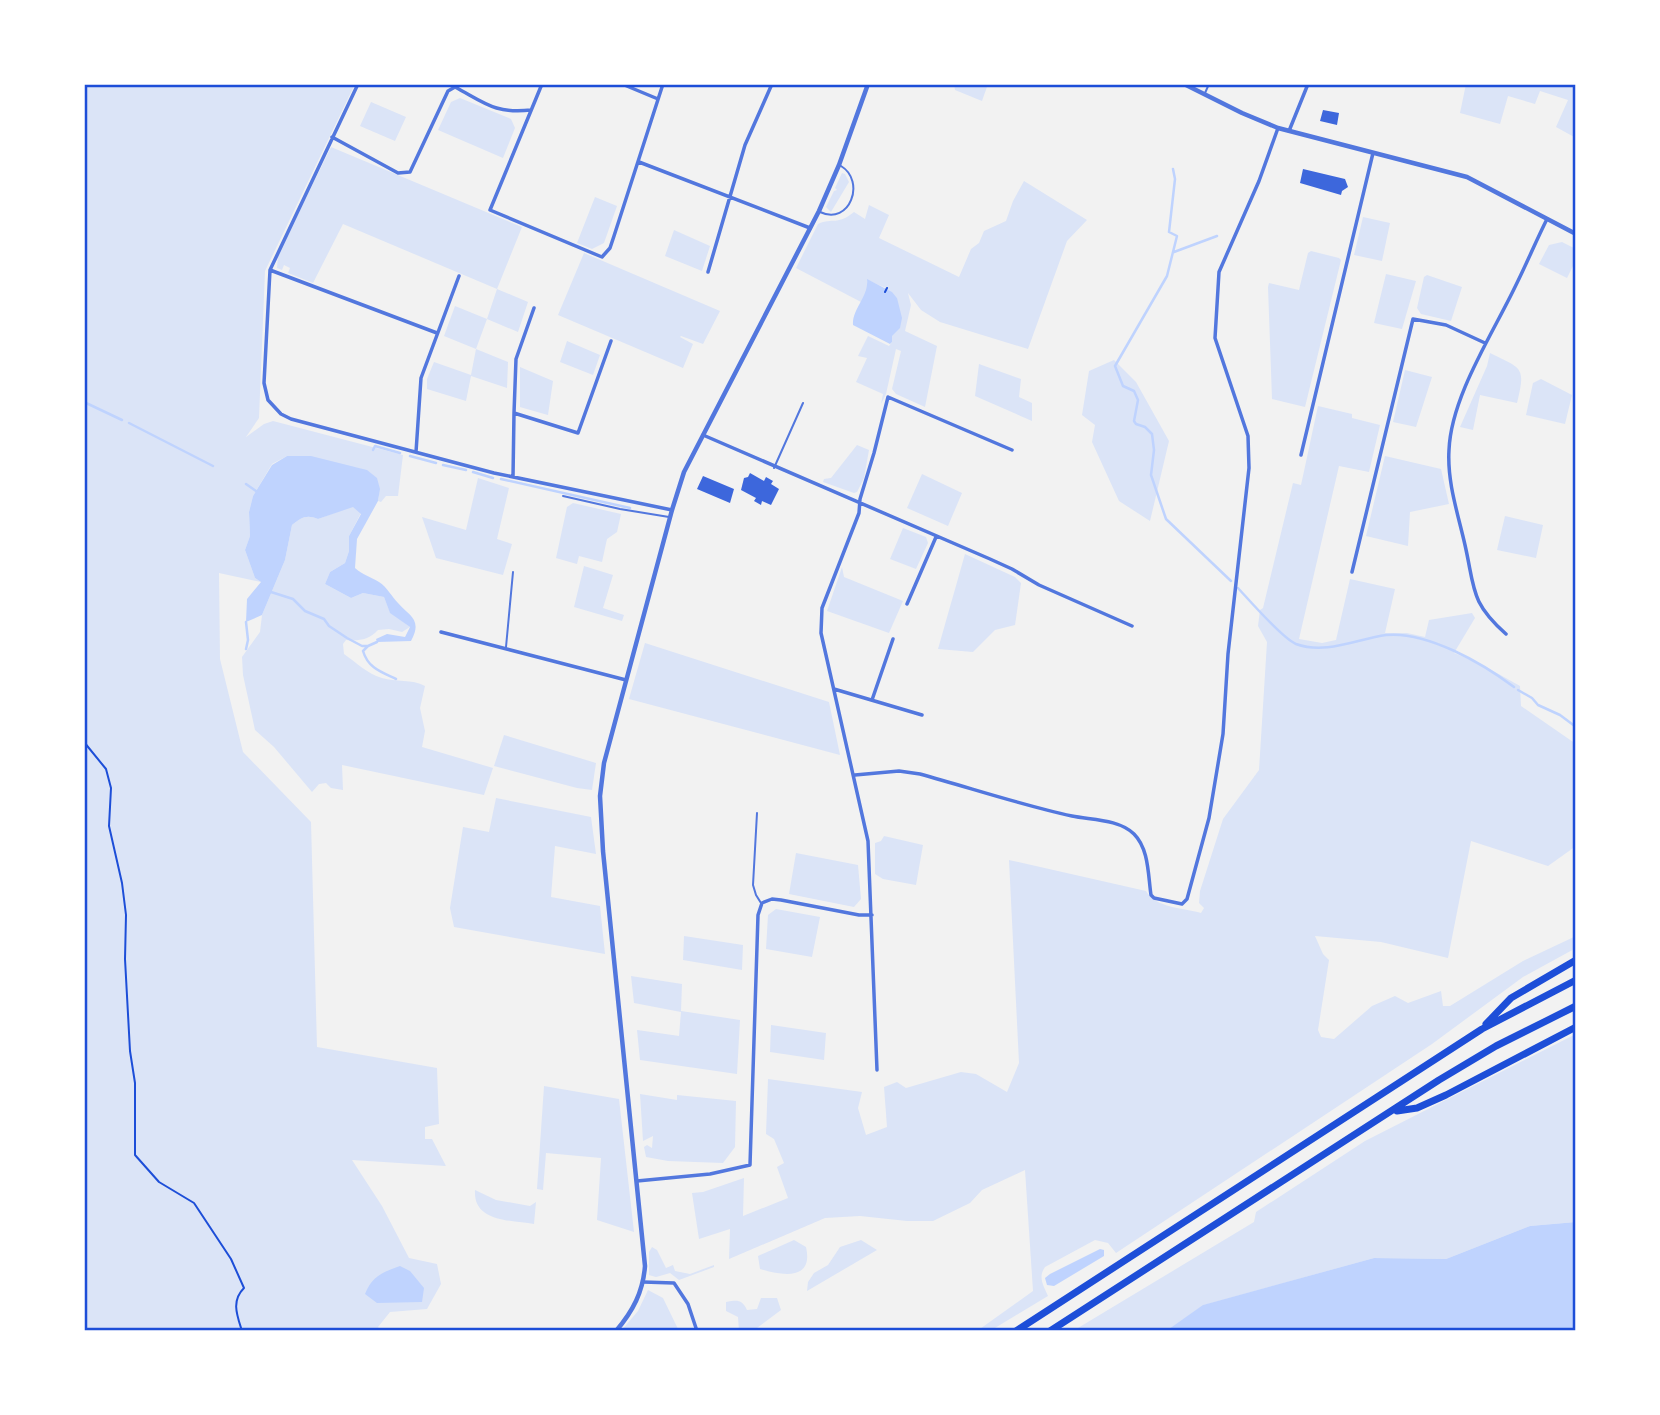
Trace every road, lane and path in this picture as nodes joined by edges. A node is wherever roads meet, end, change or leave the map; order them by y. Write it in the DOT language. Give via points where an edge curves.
graph roads {
  1 [pos="358,84"];
  2 [pos="542,84"];
  3 [pos="622,84"];
  4 [pos="663,84"];
  5 [pos="772,84"];
  6 [pos="867,84"];
  7 [pos="1184,84"];
  8 [pos="1209,84"];
  9 [pos="1308,84"];
  10 [pos="1204,94"];
  11 [pos="658,99"];
  12 [pos="531,110"];
  13 [pos="1278,128"];
  14 [pos="1289,131"];
  15 [pos="331,137"];
  16 [pos="1374,151"];
  17 [pos="639,162"];
  18 [pos="839,164"];
  19 [pos="731,198"];
  20 [pos="819,211"];
  21 [pos="1547,219"];
  22 [pos="810,228"];
  23 [pos="1576,234"];
  24 [pos="270,270"];
  25 [pos="708,272"];
  26 [pos="459,276"];
  27 [pos="534,308"];
  28 [pos="437,333"];
  29 [pos="611,341"];
  30 [pos="1485,343"];
  31 [pos="803,403"];
  32 [pos="514,413"];
  33 [pos="703,435"];
  34 [pos="1012,450"];
  35 [pos="416,452"];
  36 [pos="1301,455"];
  37 [pos="774,468"];
  38 [pos="513,477"];
  39 [pos="563,496"];
  40 [pos="859,503"];
  41 [pos="671,510"];
  42 [pos="670,517"];
  43 [pos="936,537"];
  44 [pos="513,572"];
  45 [pos="1352,572"];
  46 [pos="908,604"];
  47 [pos="1132,626"];
  48 [pos="441,632"];
  49 [pos="1506,634"];
  50 [pos="893,639"];
  51 [pos="506,649"];
  52 [pos="626,680"];
  53 [pos="834,689"];
  54 [pos="872,700"];
  55 [pos="922,715"];
  56 [pos="84,742"];
  57 [pos="855,775"];
  58 [pos="757,813"];
  59 [pos="762,904"];
  60 [pos="872,915"];
  61 [pos="1576,960"];
  62 [pos="1576,980"];
  63 [pos="1576,1006"];
  64 [pos="1576,1027"];
  65 [pos="1482,1029"];
  66 [pos="877,1070"];
  67 [pos="1393,1111"];
  68 [pos="637,1181"];
  69 [pos="643,1282"];
  70 [pos="242,1331"];
  71 [pos="616,1331"];
  72 [pos="697,1331"];
  73 [pos="1016,1331"];
  74 [pos="1050,1331"];
  1 -- 15 [label="street"];
  2 -- 12 [label="street"];
  3 -- 11 [label="street"];
  4 -- 11 [label="street"];
  5 -- 19 [label="street" via="745,145"];
  6 -- 18 [label="street"];
  7 -- 10 [label="street"];
  8 -- 10 [label="lane"];
  9 -- 14 [label="street"];
  10 -- 13 [label="street"];
  11 -- 17 [label="street"];
  12 -- 15 [label="street" via="496,108 455,87 405,174"];
  12 -- 17 [label="street" via="490,210 602,257 610,248"];
  13 -- 14 [label="street"];
  13 -- 57 [label="street" via="1219,272 1215,338 1249,450 1223,734 1209,818 1187,899 1182,904 1151,895 1144,850 1128,828 920,774"];
  14 -- 16 [label="street"];
  15 -- 24 [label="street"];
  16 -- 21 [label="street" via="1466,177"];
  16 -- 36 [label="street"];
  17 -- 19 [label="street"];
  18 -- 20 [label="street"];
  18 -- 20 [label="lane" via="848,170 854,192 837,215"];
  19 -- 22 [label="street"];
  19 -- 25 [label="street"];
  20 -- 22 [label="street"];
  21 -- 23 [label="street"];
  21 -- 30 [label="street"];
  22 -- 33 [label="street"];
  24 -- 28 [label="street"];
  24 -- 35 [label="street" via="264,383 274,408 291,419"];
  26 -- 28 [label="street"];
  27 -- 32 [label="street" via="516,359"];
  28 -- 35 [label="street" via="421,378"];
  29 -- 32 [label="street" via="578,433"];
  30 -- 45 [label="street" via="1446,324 1413,319"];
  30 -- 49 [label="street" via="1456,414 1448,471 1476,600"];
  31 -- 37 [label="lane"];
  32 -- 38 [label="street"];
  33 -- 37 [label="street"];
  33 -- 41 [label="street"];
  34 -- 40 [label="street" via="888,397"];
  35 -- 38 [label="street"];
  37 -- 40 [label="street"];
  38 -- 41 [label="street"];
  39 -- 42 [label="lane"];
  40 -- 43 [label="street"];
  40 -- 53 [label="street" via="822,608 821,633"];
  41 -- 42 [label="street"];
  42 -- 52 [label="street"];
  43 -- 46 [label="street"];
  43 -- 47 [label="street"];
  44 -- 51 [label="lane"];
  48 -- 51 [label="street"];
  50 -- 54 [label="street"];
  51 -- 52 [label="street"];
  52 -- 68 [label="street" via="604,763 600,809"];
  53 -- 54 [label="street"];
  53 -- 57 [label="street"];
  54 -- 55 [label="street"];
  56 -- 70 [label="path" via="106,769 111,788 109,826 126,915 135,1155 159,1182 194,1203 231,1259 244,1288 235,1307"];
  57 -- 60 [label="street" via="868,841"];
  58 -- 59 [label="lane" via="753,885"];
  59 -- 60 [label="street" via="772,899"];
  59 -- 68 [label="street" via="750,1165"];
  60 -- 66 [label="street"];
  61 -- 65 [label="highway" via="1511,998"];
  62 -- 65 [label="highway"];
  63 -- 67 [label="highway" via="1496,1046"];
  64 -- 67 [label="highway" via="1446,1095 1417,1108"];
  65 -- 73 [label="highway"];
  67 -- 74 [label="highway"];
  68 -- 69 [label="street"];
  69 -- 71 [label="street" via="635,1305"];
  69 -- 72 [label="street" via="674,1283 688,1304"];
}
